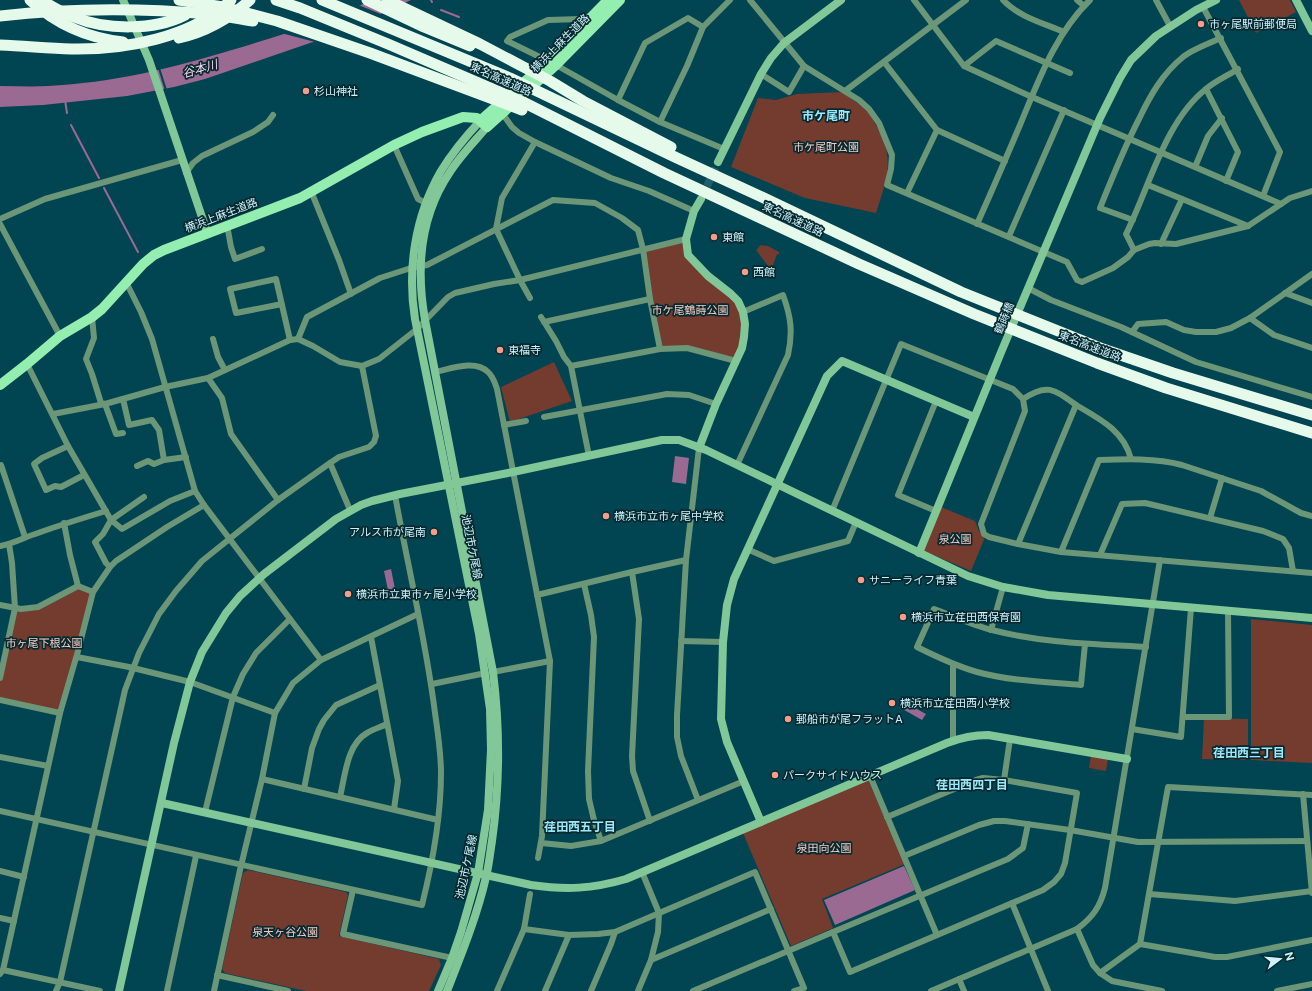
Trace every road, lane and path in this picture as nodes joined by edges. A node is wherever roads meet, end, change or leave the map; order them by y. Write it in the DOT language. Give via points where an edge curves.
graph roads {
  1 [pos="30,0"];
  2 [pos="41,0"];
  3 [pos="123,0"];
  4 [pos="179,0"];
  5 [pos="209,0"];
  6 [pos="231,0"];
  7 [pos="250,0"];
  8 [pos="276,0"];
  9 [pos="322,0"];
  10 [pos="367,0"];
  11 [pos="387,0"];
  12 [pos="608,0"];
  13 [pos="620,0"];
  14 [pos="730,0"];
  15 [pos="750,0"];
  16 [pos="841,0"];
  17 [pos="914,0"];
  18 [pos="966,0"];
  19 [pos="1003,0"];
  20 [pos="1077,0"];
  21 [pos="1090,0"];
  22 [pos="1156,0"];
  23 [pos="1216,0"];
  24 [pos="1296,0"];
  25 [pos="1202,3"];
  26 [pos="1084,6"];
  27 [pos="0,16"];
  28 [pos="588,20"];
  29 [pos="933,25"];
  30 [pos="703,26"];
  31 [pos="1170,26"];
  32 [pos="304,31"];
  33 [pos="1312,31"];
  34 [pos="1064,32"];
  35 [pos="1221,38"];
  36 [pos="468,41"];
  37 [pos="784,42"];
  38 [pos="0,45"];
  39 [pos="884,62"];
  40 [pos="552,63"];
  41 [pos="1047,63"];
  42 [pos="804,66"];
  43 [pos="964,66"];
  44 [pos="1238,70"];
  45 [pos="1070,73"];
  46 [pos="761,74"];
  47 [pos="1206,89"];
  48 [pos="845,91"];
  49 [pos="494,94"];
  50 [pos="1032,97"];
  51 [pos="618,100"];
  52 [pos="1064,110"];
  53 [pos="502,113"];
  54 [pos="273,114"];
  55 [pos="1222,118"];
  56 [pos="660,122"];
  57 [pos="484,124"];
  58 [pos="1098,125"];
  59 [pos="937,130"];
  60 [pos="1129,139"];
  61 [pos="535,142"];
  62 [pos="394,146"];
  63 [pos="724,149"];
  64 [pos="1162,153"];
  65 [pos="182,160"];
  66 [pos="1005,161"];
  67 [pos="718,162"];
  68 [pos="1195,167"];
  69 [pos="186,173"];
  70 [pos="1226,180"];
  71 [pos="1148,185"];
  72 [pos="311,191"];
  73 [pos="1312,191"];
  74 [pos="907,193"];
  75 [pos="1262,196"];
  76 [pos="764,198"];
  77 [pos="701,199"];
  78 [pos="1182,199"];
  79 [pos="426,203"];
  80 [pos="1280,204"];
  81 [pos="694,211"];
  82 [pos="0,219"];
  83 [pos="1133,220"];
  84 [pos="0,224"];
  85 [pos="977,224"];
  86 [pos="227,225"];
  87 [pos="1248,226"];
  88 [pos="496,229"];
  89 [pos="207,232"];
  90 [pos="1009,236"];
  91 [pos="686,239"];
  92 [pos="1161,244"];
  93 [pos="262,249"];
  94 [pos="644,250"];
  95 [pos="1134,250"];
  96 [pos="1043,252"];
  97 [pos="420,267"];
  98 [pos="412,268"];
  99 [pos="1312,274"];
  100 [pos="520,280"];
  101 [pos="126,282"];
  102 [pos="1027,291"];
  103 [pos="1285,293"];
  104 [pos="351,294"];
  105 [pos="530,298"];
  106 [pos="650,299"];
  107 [pos="1312,303"];
  108 [pos="282,304"];
  109 [pos="743,312"];
  110 [pos="92,317"];
  111 [pos="1250,318"];
  112 [pos="424,320"];
  113 [pos="417,328"];
  114 [pos="1132,332"];
  115 [pos="60,336"];
  116 [pos="213,339"];
  117 [pos="298,339"];
  118 [pos="290,340"];
  119 [pos="1312,348"];
  120 [pos="660,349"];
  121 [pos="736,361"];
  122 [pos="28,364"];
  123 [pos="362,366"];
  124 [pos="571,366"];
  125 [pos="225,370"];
  126 [pos="435,372"];
  127 [pos="208,378"];
  128 [pos="886,380"];
  129 [pos="990,380"];
  130 [pos="0,385"];
  131 [pos="165,387"];
  132 [pos="1312,397"];
  133 [pos="123,399"];
  134 [pos="1023,399"];
  135 [pos="936,401"];
  136 [pos="105,404"];
  137 [pos="716,404"];
  138 [pos="1076,405"];
  139 [pos="580,410"];
  140 [pos="53,414"];
  141 [pos="1312,415"];
  142 [pos="544,417"];
  143 [pos="974,417"];
  144 [pos="526,421"];
  145 [pos="504,425"];
  146 [pos="123,433"];
  147 [pos="1312,433"];
  148 [pos="68,446"];
  149 [pos="699,448"];
  150 [pos="589,456"];
  151 [pos="186,457"];
  152 [pos="164,460"];
  153 [pos="1131,460"];
  154 [pos="330,462"];
  155 [pos="1,465"];
  156 [pos="737,465"];
  157 [pos="137,466"];
  158 [pos="513,472"];
  159 [pos="84,475"];
  160 [pos="1222,478"];
  161 [pos="457,483"];
  162 [pos="448,484"];
  163 [pos="777,485"];
  164 [pos="195,492"];
  165 [pos="395,495"];
  166 [pos="144,497"];
  167 [pos="278,500"];
  168 [pos="204,505"];
  169 [pos="350,510"];
  170 [pos="106,511"];
  171 [pos="832,511"];
  172 [pos="936,511"];
  173 [pos="1312,516"];
  174 [pos="1210,518"];
  175 [pos="111,520"];
  176 [pos="856,522"];
  177 [pos="64,523"];
  178 [pos="25,537"];
  179 [pos="230,539"];
  180 [pos="9,544"];
  181 [pos="1018,544"];
  182 [pos="0,546"];
  183 [pos="747,549"];
  184 [pos="1061,552"];
  185 [pos="919,553"];
  186 [pos="1100,555"];
  187 [pos="686,560"];
  188 [pos="1160,560"];
  189 [pos="110,567"];
  190 [pos="1294,571"];
  191 [pos="632,572"];
  192 [pos="1312,573"];
  193 [pos="259,578"];
  194 [pos="584,584"];
  195 [pos="78,586"];
  196 [pos="1003,587"];
  197 [pos="93,592"];
  198 [pos="537,595"];
  199 [pos="0,604"];
  200 [pos="1153,604"];
  201 [pos="15,608"];
  202 [pos="1191,608"];
  203 [pos="1228,610"];
  204 [pos="418,614"];
  205 [pos="1312,618"];
  206 [pos="290,619"];
  207 [pos="991,630"];
  208 [pos="370,637"];
  209 [pos="681,641"];
  210 [pos="723,642"];
  211 [pos="1085,644"];
  212 [pos="1146,647"];
  213 [pos="3,652"];
  214 [pos="77,657"];
  215 [pos="321,660"];
  216 [pos="550,661"];
  217 [pos="953,664"];
  218 [pos="133,668"];
  219 [pos="489,672"];
  220 [pos="0,678"];
  221 [pos="190,682"];
  222 [pos="432,684"];
  223 [pos="380,685"];
  224 [pos="233,697"];
  225 [pos="0,700"];
  226 [pos="60,713"];
  227 [pos="275,713"];
  228 [pos="1183,717"];
  229 [pos="387,724"];
  230 [pos="1132,729"];
  231 [pos="1010,738"];
  232 [pos="953,741"];
  233 [pos="0,756"];
  234 [pos="1127,759"];
  235 [pos="48,766"];
  236 [pos="870,776"];
  237 [pos="262,780"];
  238 [pos="1004,780"];
  239 [pos="744,781"];
  240 [pos="304,789"];
  241 [pos="1303,794"];
  242 [pos="1312,795"];
  243 [pos="340,797"];
  244 [pos="698,800"];
  245 [pos="162,803"];
  246 [pos="394,809"];
  247 [pos="0,811"];
  248 [pos="205,812"];
  249 [pos="887,817"];
  250 [pos="36,820"];
  251 [pos="438,820"];
  252 [pos="650,821"];
  253 [pos="761,822"];
  254 [pos="252,823"];
  255 [pos="1028,824"];
  256 [pos="1070,830"];
  257 [pos="93,832"];
  258 [pos="1114,838"];
  259 [pos="601,841"];
  260 [pos="1307,841"];
  261 [pos="541,842"];
  262 [pos="1158,842"];
  263 [pos="151,845"];
  264 [pos="196,856"];
  265 [pos="904,856"];
  266 [pos="538,858"];
  267 [pos="433,863"];
  268 [pos="242,865"];
  269 [pos="0,871"];
  270 [pos="642,872"];
  271 [pos="478,873"];
  272 [pos="486,876"];
  273 [pos="24,877"];
  274 [pos="353,890"];
  275 [pos="1312,892"];
  276 [pos="530,894"];
  277 [pos="1149,894"];
  278 [pos="921,895"];
  279 [pos="1012,903"];
  280 [pos="771,909"];
  281 [pos="658,913"];
  282 [pos="0,918"];
  283 [pos="14,921"];
  284 [pos="524,929"];
  285 [pos="1077,929"];
  286 [pos="615,932"];
  287 [pos="833,932"];
  288 [pos="570,935"];
  289 [pos="937,935"];
  290 [pos="1312,940"];
  291 [pos="1140,944"];
  292 [pos="1030,949"];
  293 [pos="789,951"];
  294 [pos="452,958"];
  295 [pos="651,960"];
  296 [pos="2,972"];
  297 [pos="1100,973"];
  298 [pos="217,975"];
  299 [pos="959,979"];
  300 [pos="60,982"];
  301 [pos="1312,984"];
  302 [pos="56,991"];
  303 [pos="100,991"];
  304 [pos="120,991"];
  305 [pos="167,991"];
  306 [pos="214,991"];
  307 [pos="288,991"];
  308 [pos="438,991"];
  309 [pos="447,991"];
  310 [pos="497,991"];
  311 [pos="544,991"];
  312 [pos="591,991"];
  313 [pos="638,991"];
  314 [pos="693,991"];
  315 [pos="794,991"];
  316 [pos="931,991"];
  317 [pos="964,991"];
  318 [pos="1048,991"];
  319 [pos="1162,991"];
  320 [pos="1278,991"];
  1 -- 7 [label="highway" via="47,15 79,32 116,41 144,43 196,34 220,22"];
  2 -- 5 [label="highway" via="74,17 104,25 127,27 147,26 176,18"];
  3 -- 65 [label="street" via="148,60"];
  4 -- 32 [label="highway" via="237,11"];
  6 -- 38 [label="highway" via="200,23 157,39 138,43 71,49"];
  8 -- 49 [label="highway, 東名高速道路" via="388,44"];
  9 -- 76 [label="highway, 東名高速道路" via="510,78"];
  10 -- 36 [label="highway" via="419,24"];
  11 -- 36 [label="highway"];
  12 -- 28 [label="main road, 横浜上麻生道路"];
  13 -- 40 [label="main road, 横浜上麻生道路"];
  14 -- 30 [label="street"];
  15 -- 37 [label="street"];
  16 -- 37 [label="street"];
  17 -- 29 [label="street"];
  18 -- 29 [label="street"];
  19 -- 34 [label="street" via="1022,15"];
  20 -- 26 [label="street"];
  21 -- 26 [label="street"];
  22 -- 31 [label="street"];
  23 -- 25 [label="street, 鶴蒔橋"];
  24 -- 33 [label="street"];
  25 -- 31 [label="street, 鶴蒔橋"];
  25 -- 35 [label="street"];
  26 -- 34 [label="street"];
  27 -- 32 [label="highway" via="54,11 155,11 212,14"];
  28 -- 40 [label="main road, 横浜上麻生道路"];
  28 -- 40 [label="street" via="548,20 506,41"];
  29 -- 39 [label="street"];
  29 -- 43 [label="street"];
  30 -- 51 [label="street" via="688,18 645,43"];
  30 -- 56 [label="street"];
  31 -- 58 [label="street, 鶴蒔橋" via="1131,60 1116,85"];
  32 -- 49 [label="highway" via="469,91"];
  34 -- 41 [label="street"];
  35 -- 44 [label="street"];
  35 -- 60 [label="street" via="1184,56 1170,69 1159,82"];
  36 -- 76 [label="highway" via="526,68"];
  37 -- 42 [label="street"];
  37 -- 46 [label="street"];
  39 -- 48 [label="street"];
  39 -- 59 [label="street"];
  40 -- 51 [label="street"];
  40 -- 53 [label="main road, 横浜上麻生道路"];
  40 -- 57 [label="main road, 横浜上麻生道路"];
  41 -- 43 [label="street" via="996,41"];
  41 -- 45 [label="street"];
  41 -- 50 [label="street"];
  42 -- 46 [label="street" via="789,92"];
  42 -- 48 [label="street"];
  43 -- 50 [label="street"];
  44 -- 47 [label="street"];
  44 -- 75 [label="street" via="1280,152"];
  46 -- 63 [label="street"];
  47 -- 55 [label="street"];
  47 -- 64 [label="street" via="1177,122"];
  48 -- 74 [label="street" via="869,109 879,123 892,154 887,185"];
  49 -- 147 [label="highway, 東名高速道路" via="601,148 664,173 866,267 1030,337 1166,388"];
  50 -- 52 [label="street"];
  50 -- 66 [label="street"];
  51 -- 56 [label="street"];
  52 -- 58 [label="street"];
  52 -- 90 [label="street"];
  53 -- 57 [label="main road, 横浜上麻生道路"];
  53 -- 61 [label="street" via="512,127"];
  54 -- 69 [label="street" via="268,122 253,132 202,156"];
  55 -- 68 [label="street" via="1208,136"];
  55 -- 70 [label="street" via="1238,152"];
  56 -- 63 [label="street"];
  57 -- 62 [label="main road, 横浜上麻生道路" via="476,118 463,117 422,132"];
  57 -- 79 [label="street, 池辺市ケ尾線" via="451,156"];
  57 -- 97 [label="street, 池辺市ケ尾線" via="442,185 425,230"];
  58 -- 60 [label="street"];
  58 -- 96 [label="street, 鶴蒔橋"];
  59 -- 66 [label="street"];
  59 -- 74 [label="street"];
  60 -- 64 [label="street"];
  60 -- 83 [label="street" via="1100,208"];
  61 -- 81 [label="street" via="611,178"];
  61 -- 88 [label="street" via="502,198"];
  62 -- 72 [label="main road, 横浜上麻生道路"];
  62 -- 79 [label="street" via="418,199"];
  63 -- 67 [label="street"];
  64 -- 68 [label="street"];
  64 -- 71 [label="street"];
  65 -- 69 [label="street"];
  65 -- 82 [label="street" via="45,199"];
  66 -- 85 [label="street"];
  68 -- 70 [label="street"];
  69 -- 89 [label="street"];
  70 -- 75 [label="street"];
  71 -- 78 [label="street"];
  71 -- 83 [label="street"];
  72 -- 86 [label="main road, 横浜上麻生道路" via="300,198"];
  72 -- 104 [label="street"];
  73 -- 80 [label="street"];
  74 -- 85 [label="street"];
  75 -- 80 [label="street"];
  76 -- 141 [label="highway, 東名高速道路" via="961,292 1036,323 1173,373"];
  77 -- 81 [label="street"];
  78 -- 87 [label="street"];
  78 -- 92 [label="street"];
  79 -- 98 [label="street, 池辺市ケ尾線" via="419,224"];
  80 -- 87 [label="street"];
  81 -- 91 [label="street"];
  83 -- 95 [label="street" via="1126,234"];
  84 -- 115 [label="street"];
  85 -- 90 [label="street"];
  86 -- 89 [label="main road, 横浜上麻生道路"];
  86 -- 93 [label="street" via="235,259 256,254"];
  87 -- 92 [label="street" via="1176,244"];
  88 -- 94 [label="street" via="553,200 596,203 638,230"];
  88 -- 97 [label="street"];
  88 -- 100 [label="street"];
  89 -- 101 [label="main road, 横浜上麻生道路" via="154,255"];
  90 -- 96 [label="street"];
  91 -- 94 [label="street"];
  91 -- 109 [label="street" via="688,255 738,301"];
  92 -- 95 [label="street" via="1149,244"];
  94 -- 100 [label="street"];
  94 -- 106 [label="street"];
  95 -- 96 [label="street" via="1113,268 1082,282 1077,280 1067,262"];
  96 -- 102 [label="street, 鶴蒔橋"];
  97 -- 98 [label="street"];
  97 -- 112 [label="street, 池辺市ケ尾線"];
  98 -- 104 [label="street" via="380,278"];
  98 -- 113 [label="street, 池辺市ケ尾線" via="412,299"];
  99 -- 103 [label="street"];
  100 -- 105 [label="street"];
  100 -- 112 [label="street" via="455,293"];
  101 -- 110 [label="main road, 横浜上麻生道路"];
  101 -- 131 [label="street" via="152,339"];
  102 -- 114 [label="street"];
  102 -- 129 [label="street, 鶴蒔橋"];
  103 -- 107 [label="street"];
  103 -- 111 [label="street"];
  104 -- 117 [label="street" via="307,317"];
  106 -- 120 [label="street"];
  106 -- 124 [label="street" via="543,320"];
  108 -- 108 [label="street" via="236,314 230,289 276,279"];
  108 -- 118 [label="street"];
  109 -- 121 [label="street" via="744,336"];
  109 -- 156 [label="street" via="783,295 789,310 791,341 788,356"];
  110 -- 115 [label="main road, 横浜上麻生道路"];
  110 -- 136 [label="street" via="94,338 86,360 101,403"];
  111 -- 114 [label="street" via="1216,332 1184,330 1166,322 1138,324"];
  111 -- 119 [label="street" via="1274,335"];
  112 -- 113 [label="street"];
  112 -- 126 [label="street, 池辺市ケ尾線"];
  113 -- 123 [label="street" via="379,359"];
  113 -- 162 [label="street, 池辺市ケ尾線"];
  114 -- 132 [label="street" via="1196,362"];
  115 -- 122 [label="main road, 横浜上麻生道路"];
  116 -- 125 [label="street"];
  117 -- 118 [label="street"];
  117 -- 123 [label="street" via="340,362"];
  118 -- 125 [label="street"];
  120 -- 121 [label="street" via="687,348"];
  120 -- 124 [label="street"];
  121 -- 137 [label="street"];
  122 -- 130 [label="main road, 横浜上麻生道路"];
  122 -- 140 [label="street"];
  123 -- 154 [label="street" via="376,436 374,442 369,447"];
  124 -- 139 [label="street"];
  125 -- 127 [label="street"];
  126 -- 145 [label="street" via="469,366 479,366 488,371 497,389"];
  126 -- 161 [label="street, 池辺市ケ尾線"];
  127 -- 131 [label="street"];
  127 -- 167 [label="street" via="222,398 231,434"];
  128 -- 129 [label="street" via="901,344"];
  128 -- 135 [label="street"];
  128 -- 163 [label="street" via="842,361 827,376"];
  128 -- 171 [label="street"];
  129 -- 134 [label="street" via="1012,389"];
  129 -- 143 [label="street, 鶴蒔橋"];
  131 -- 133 [label="street"];
  131 -- 151 [label="street"];
  133 -- 136 [label="street"];
  133 -- 152 [label="street" via="128,425 152,420 159,430"];
  134 -- 138 [label="street" via="1033,392 1047,388"];
  134 -- 181 [label="street" via="1025,411 981,524 984,534 989,537"];
  135 -- 143 [label="street"];
  135 -- 172 [label="street" via="898,495"];
  136 -- 140 [label="street"];
  136 -- 146 [label="street" via="116,434"];
  137 -- 139 [label="street" via="689,395 667,394"];
  137 -- 149 [label="street"];
  138 -- 153 [label="street" via="1116,431 1129,451"];
  138 -- 181 [label="street"];
  139 -- 142 [label="street"];
  139 -- 150 [label="street"];
  140 -- 148 [label="street"];
  143 -- 172 [label="street, 鶴蒔橋"];
  144 -- 145 [label="street"];
  145 -- 158 [label="street"];
  148 -- 159 [label="street"];
  148 -- 159 [label="street" via="34,464 46,490 55,486 61,487"];
  149 -- 150 [label="street" via="679,440 662,440"];
  149 -- 156 [label="street"];
  149 -- 187 [label="street"];
  150 -- 158 [label="street"];
  151 -- 152 [label="street"];
  151 -- 164 [label="street"];
  152 -- 157 [label="street" via="154,464 148,461"];
  153 -- 160 [label="street" via="1172,462"];
  153 -- 184 [label="street" via="1099,460"];
  154 -- 167 [label="street"];
  154 -- 169 [label="street"];
  155 -- 178 [label="street"];
  156 -- 163 [label="street"];
  158 -- 161 [label="street"];
  158 -- 198 [label="street"];
  159 -- 170 [label="street"];
  160 -- 173 [label="street" via="1261,491"];
  160 -- 174 [label="street"];
  161 -- 162 [label="street"];
  161 -- 219 [label="street, 池辺市ケ尾線"];
  162 -- 165 [label="street"];
  162 -- 219 [label="street, 池辺市ケ尾線"];
  163 -- 171 [label="street"];
  163 -- 183 [label="street"];
  164 -- 168 [label="street"];
  164 -- 175 [label="street" via="170,501 122,529"];
  165 -- 169 [label="street"];
  165 -- 204 [label="street"];
  166 -- 175 [label="street"];
  167 -- 179 [label="street"];
  168 -- 179 [label="street"];
  168 -- 189 [label="street" via="167,527"];
  169 -- 193 [label="street"];
  170 -- 175 [label="street"];
  170 -- 177 [label="street"];
  171 -- 176 [label="street"];
  172 -- 185 [label="street, 鶴蒔橋"];
  174 -- 186 [label="street" via="1145,503 1122,504"];
  174 -- 190 [label="street" via="1263,531 1283,539 1289,548"];
  175 -- 189 [label="street" via="95,542"];
  176 -- 183 [label="street" via="848,541 774,561"];
  176 -- 185 [label="street"];
  177 -- 178 [label="street"];
  177 -- 195 [label="street"];
  178 -- 180 [label="street"];
  179 -- 193 [label="street"];
  179 -- 218 [label="street" via="202,561 176,591 160,614"];
  180 -- 182 [label="street"];
  180 -- 201 [label="street"];
  181 -- 184 [label="street"];
  183 -- 210 [label="street" via="726,605"];
  184 -- 186 [label="street"];
  185 -- 196 [label="street" via="968,576"];
  186 -- 188 [label="street"];
  187 -- 191 [label="street"];
  187 -- 209 [label="street"];
  188 -- 190 [label="street"];
  188 -- 200 [label="street"];
  189 -- 197 [label="street"];
  190 -- 192 [label="street"];
  191 -- 194 [label="street"];
  191 -- 252 [label="street" via="639,619 633,771"];
  193 -- 206 [label="street"];
  193 -- 221 [label="street" via="226,613 202,652"];
  194 -- 198 [label="street"];
  194 -- 259 [label="street" via="594,637 589,799"];
  195 -- 197 [label="street"];
  195 -- 201 [label="street" via="38,607"];
  196 -- 200 [label="street" via="1048,595"];
  196 -- 207 [label="street"];
  197 -- 214 [label="street"];
  198 -- 216 [label="street"];
  199 -- 201 [label="street"];
  200 -- 202 [label="street"];
  200 -- 212 [label="street"];
  201 -- 213 [label="street"];
  202 -- 203 [label="street"];
  202 -- 228 [label="street"];
  203 -- 205 [label="street"];
  203 -- 228 [label="street" via="1229,717"];
  204 -- 208 [label="street"];
  204 -- 222 [label="street"];
  206 -- 215 [label="street"];
  206 -- 224 [label="street" via="256,653"];
  207 -- 211 [label="street"];
  207 -- 217 [label="street" via="934,609 917,648"];
  208 -- 215 [label="street"];
  208 -- 223 [label="street"];
  209 -- 210 [label="street"];
  209 -- 244 [label="street" via="677,737"];
  210 -- 239 [label="street" via="721,719 727,742"];
  211 -- 212 [label="street"];
  211 -- 217 [label="street" via="1081,685 1012,679"];
  212 -- 230 [label="street"];
  213 -- 220 [label="street"];
  214 -- 218 [label="street"];
  214 -- 226 [label="street"];
  215 -- 227 [label="street" via="293,683"];
  216 -- 219 [label="street"];
  216 -- 261 [label="street"];
  217 -- 232 [label="street"];
  218 -- 221 [label="street"];
  218 -- 257 [label="street" via="125,690"];
  219 -- 222 [label="street"];
  219 -- 271 [label="street, 池辺市ケ尾線" via="491,750 488,810"];
  219 -- 272 [label="street, 池辺市ケ尾線" via="497,702 499,752 496,813"];
  221 -- 224 [label="street"];
  221 -- 245 [label="street"];
  222 -- 251 [label="street" via="441,773"];
  223 -- 229 [label="street"];
  223 -- 240 [label="street" via="336,705 324,720 312,748"];
  224 -- 227 [label="street"];
  224 -- 248 [label="street"];
  225 -- 226 [label="street"];
  226 -- 235 [label="street"];
  227 -- 237 [label="street"];
  228 -- 230 [label="street" via="1181,737"];
  229 -- 243 [label="street" via="359,739 350,754"];
  229 -- 246 [label="street" via="398,781"];
  230 -- 234 [label="street"];
  231 -- 232 [label="street" via="978,735"];
  231 -- 234 [label="street"];
  231 -- 238 [label="street"];
  232 -- 236 [label="street"];
  233 -- 235 [label="street"];
  234 -- 258 [label="street"];
  235 -- 250 [label="street"];
  236 -- 249 [label="street"];
  236 -- 253 [label="street"];
  237 -- 240 [label="street"];
  237 -- 254 [label="street"];
  238 -- 249 [label="street" via="982,778"];
  238 -- 256 [label="street" via="1077,793"];
  239 -- 244 [label="street"];
  239 -- 253 [label="street"];
  240 -- 243 [label="street"];
  241 -- 242 [label="street"];
  241 -- 260 [label="street"];
  241 -- 262 [label="street" via="1168,787"];
  243 -- 246 [label="street"];
  244 -- 252 [label="street"];
  245 -- 248 [label="street"];
  245 -- 263 [label="street"];
  246 -- 251 [label="street"];
  247 -- 250 [label="street"];
  248 -- 254 [label="street"];
  249 -- 265 [label="street"];
  250 -- 257 [label="street"];
  250 -- 273 [label="street"];
  251 -- 267 [label="street"];
  252 -- 259 [label="street"];
  253 -- 270 [label="street"];
  254 -- 267 [label="street"];
  254 -- 268 [label="street"];
  255 -- 256 [label="street"];
  255 -- 265 [label="street" via="994,821"];
  255 -- 278 [label="street" via="1023,848 1008,859"];
  256 -- 258 [label="street"];
  256 -- 279 [label="street" via="1065,863 1058,878 1043,890"];
  257 -- 263 [label="street"];
  257 -- 300 [label="street"];
  258 -- 262 [label="street"];
  258 -- 285 [label="street" via="1103,898 1092,917"];
  259 -- 261 [label="street" via="571,846"];
  260 -- 262 [label="street"];
  260 -- 275 [label="street"];
  261 -- 266 [label="street"];
  262 -- 277 [label="street"];
  263 -- 264 [label="street"];
  263 -- 304 [label="street"];
  264 -- 268 [label="street"];
  264 -- 305 [label="street"];
  265 -- 278 [label="street"];
  267 -- 271 [label="street"];
  267 -- 274 [label="street" via="422,905"];
  268 -- 274 [label="street"];
  268 -- 298 [label="street"];
  269 -- 273 [label="street"];
  270 -- 272 [label="street" via="610,883 566,889"];
  270 -- 281 [label="street"];
  271 -- 272 [label="street"];
  271 -- 294 [label="street, 池辺市ケ尾線"];
  272 -- 309 [label="street, 池辺市ケ尾線" via="473,923"];
  273 -- 283 [label="street"];
  274 -- 294 [label="street" via="343,934"];
  275 -- 277 [label="street" via="1235,901"];
  276 -- 284 [label="street"];
  277 -- 291 [label="street"];
  278 -- 287 [label="street"];
  278 -- 289 [label="street"];
  279 -- 289 [label="street"];
  279 -- 292 [label="street"];
  280 -- 281 [label="street" via="755,872"];
  280 -- 293 [label="street"];
  280 -- 295 [label="street"];
  281 -- 286 [label="street"];
  281 -- 295 [label="street" via="658,932"];
  282 -- 283 [label="street"];
  283 -- 296 [label="street"];
  284 -- 288 [label="street"];
  284 -- 310 [label="street"];
  285 -- 292 [label="street"];
  285 -- 297 [label="street" via="1093,965"];
  286 -- 288 [label="street"];
  286 -- 312 [label="street"];
  287 -- 289 [label="street" via="850,972"];
  287 -- 293 [label="street"];
  288 -- 311 [label="street"];
  290 -- 291 [label="street" via="1227,957"];
  291 -- 297 [label="street"];
  292 -- 299 [label="street"];
  292 -- 318 [label="street"];
  293 -- 314 [label="street"];
  293 -- 315 [label="street" via="804,988"];
  294 -- 308 [label="street, 池辺市ケ尾線"];
  295 -- 313 [label="street"];
  296 -- 300 [label="street"];
  297 -- 319 [label="street" via="1112,981"];
  298 -- 306 [label="street"];
  298 -- 307 [label="street"];
  299 -- 316 [label="street"];
  299 -- 317 [label="street"];
  300 -- 302 [label="street"];
  300 -- 303 [label="street"];
  301 -- 320 [label="street"];
}
